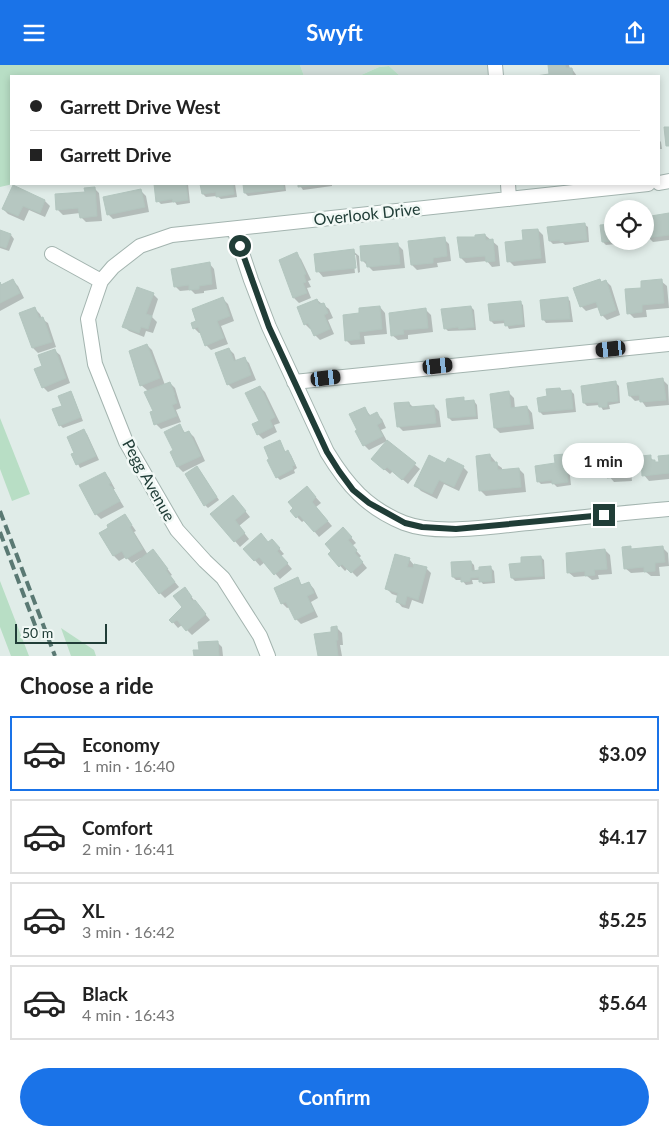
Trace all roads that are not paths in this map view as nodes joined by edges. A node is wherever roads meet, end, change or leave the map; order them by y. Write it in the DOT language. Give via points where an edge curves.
graph roads {
  1 [pos="508,185"];
  2 [pos="639,185"];
  3 [pos="509,199"];
  4 [pos="234,229"];
  5 [pos="52,254"];
  6 [pos="101,281"];
  7 [pos="669,343"];
  8 [pos="294,382"];
  9 [pos="669,509"];
  10 [pos="268,656"];
  1 -- 3 [label="street"];
  2 -- 3 [label="street, Overlook Drive"];
  3 -- 4 [label="street, Overlook Drive"];
  4 -- 6 [label="street, Overlook Drive" via="172,235 140,247 113,267"];
  4 -- 8 [label="street" via="269,327"];
  5 -- 6 [label="street"];
  6 -- 10 [label="street, Pegg Avenue" via="88,319 95,364 126,442 177,530 223,578 260,637"];
  7 -- 8 [label="street"];
  8 -- 9 [label="street" via="327,452 353,490 405,523 438,529"];
}
